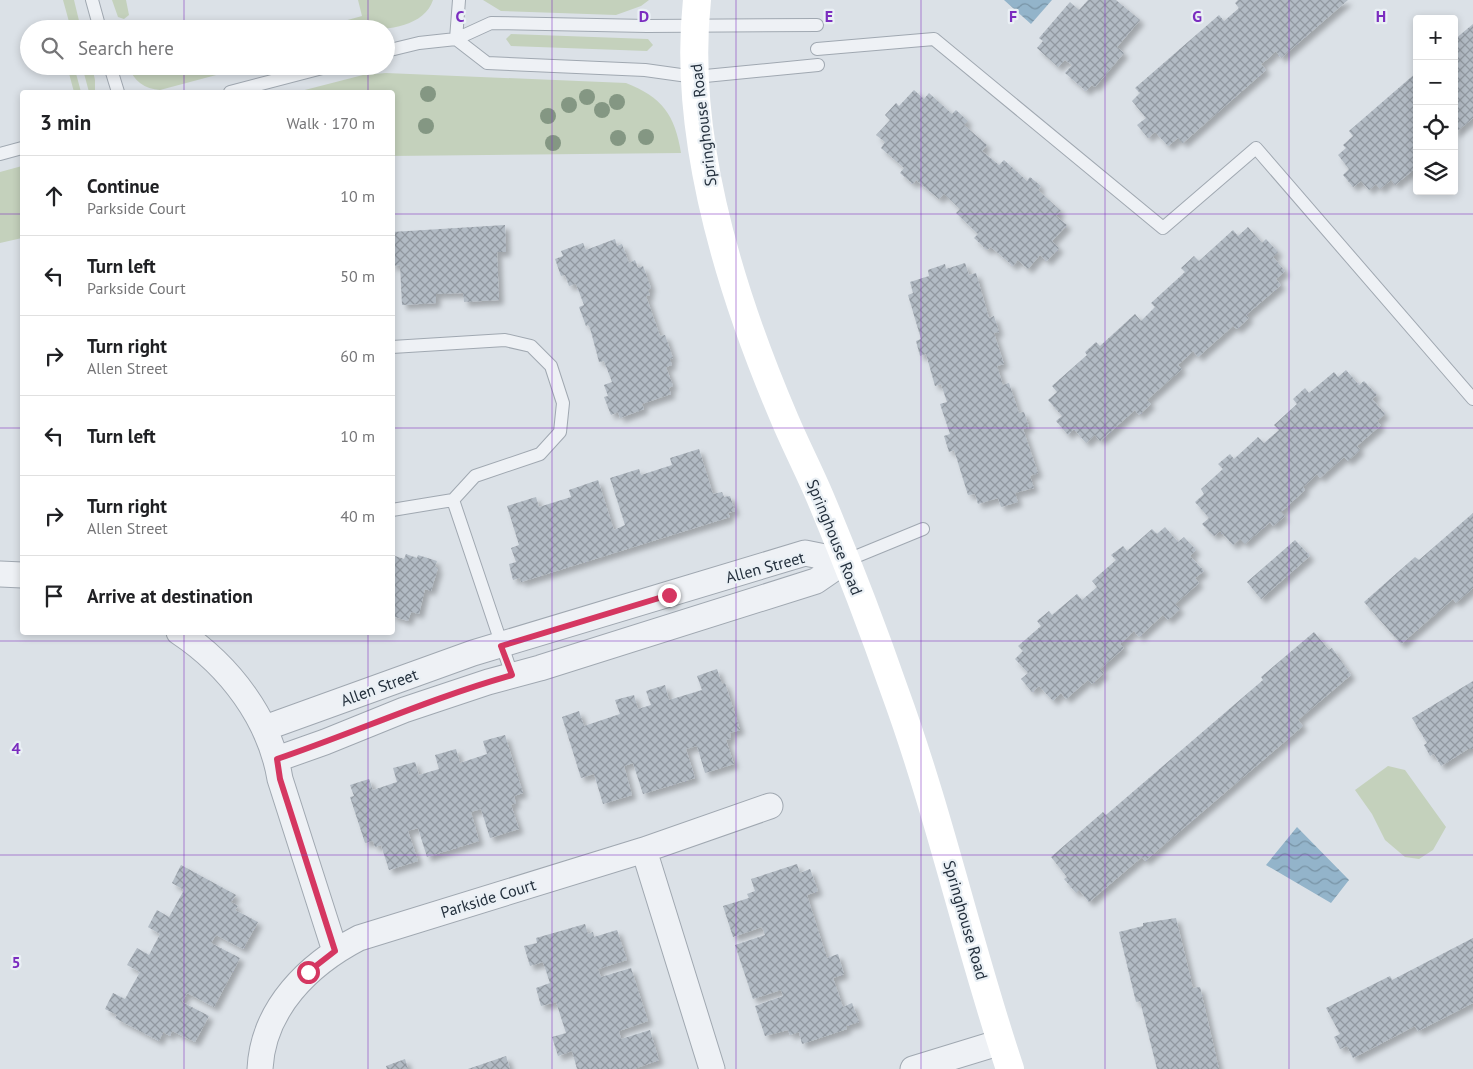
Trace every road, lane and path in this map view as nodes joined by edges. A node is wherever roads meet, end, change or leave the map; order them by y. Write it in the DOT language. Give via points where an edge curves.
graph roads {
  1 [pos="92,0"];
  2 [pos="459,0"];
  3 [pos="697,0"];
  4 [pos="98,20"];
  5 [pos="816,25"];
  6 [pos="694,26"];
  7 [pos="456,39"];
  8 [pos="817,48"];
  9 [pos="395,49"];
  10 [pos="818,65"];
  11 [pos="113,75"];
  12 [pos="295,75"];
  13 [pos="695,76"];
  14 [pos="117,90"];
  15 [pos="238,90"];
  16 [pos="20,149"];
  17 [pos="0,154"];
  18 [pos="395,347"];
  19 [pos="1473,399"];
  20 [pos="453,500"];
  21 [pos="395,510"];
  22 [pos="923,529"];
  23 [pos="845,561"];
  24 [pos="0,574"];
  25 [pos="20,575"];
  26 [pos="183,635"];
  27 [pos="501,646"];
  28 [pos="512,675"];
  29 [pos="265,728"];
  30 [pos="277,759"];
  31 [pos="770,806"];
  32 [pos="644,850"];
  33 [pos="335,951"];
  34 [pos="1001,1042"];
  35 [pos="260,1069"];
  36 [pos="712,1069"];
  37 [pos="912,1069"];
  38 [pos="1010,1069"];
  1 -- 4 [label="lane"];
  2 -- 7 [label="lane"];
  3 -- 6 [label="street, Springhouse Road"];
  5 -- 6 [label="lane"];
  6 -- 7 [label="lane" via="491,23"];
  6 -- 13 [label="street, Springhouse Road"];
  7 -- 9 [label="lane"];
  7 -- 13 [label="lane" via="487,63 645,70"];
  8 -- 19 [label="lane" via="934,39 1163,228 1256,148"];
  10 -- 13 [label="lane"];
  11 -- 14 [label="lane"];
  12 -- 15 [label="lane"];
  13 -- 23 [label="street, Springhouse Road" via="704,163 741,303 785,420"];
  16 -- 17 [label="lane"];
  18 -- 20 [label="lane" via="505,340 531,346 551,366 563,403 560,432 540,454 475,476"];
  20 -- 21 [label="lane"];
  20 -- 27 [label="lane"];
  22 -- 23 [label="lane"];
  23 -- 27 [label="street, Allen Street" via="804,553"];
  23 -- 28 [label="street, Allen Street" via="816,581"];
  23 -- 34 [label="street, Springhouse Road" via="920,766"];
  24 -- 25 [label="street"];
  26 -- 29 [label="street" via="217,663 247,697"];
  27 -- 28 [label="lane"];
  27 -- 29 [label="street, Allen Street" via="404,676"];
  28 -- 30 [label="street, Allen Street" via="404,710"];
  29 -- 30 [label="street"];
  30 -- 33 [label="street" via="280,779"];
  31 -- 32 [label="street, Parkside Court"];
  32 -- 33 [label="street, Parkside Court" via="359,938"];
  32 -- 36 [label="street"];
  33 -- 35 [label="street, Parkside Court" via="308,972 286,998 269,1028"];
  34 -- 37 [label="street"];
  34 -- 38 [label="street, Springhouse Road"];
}
